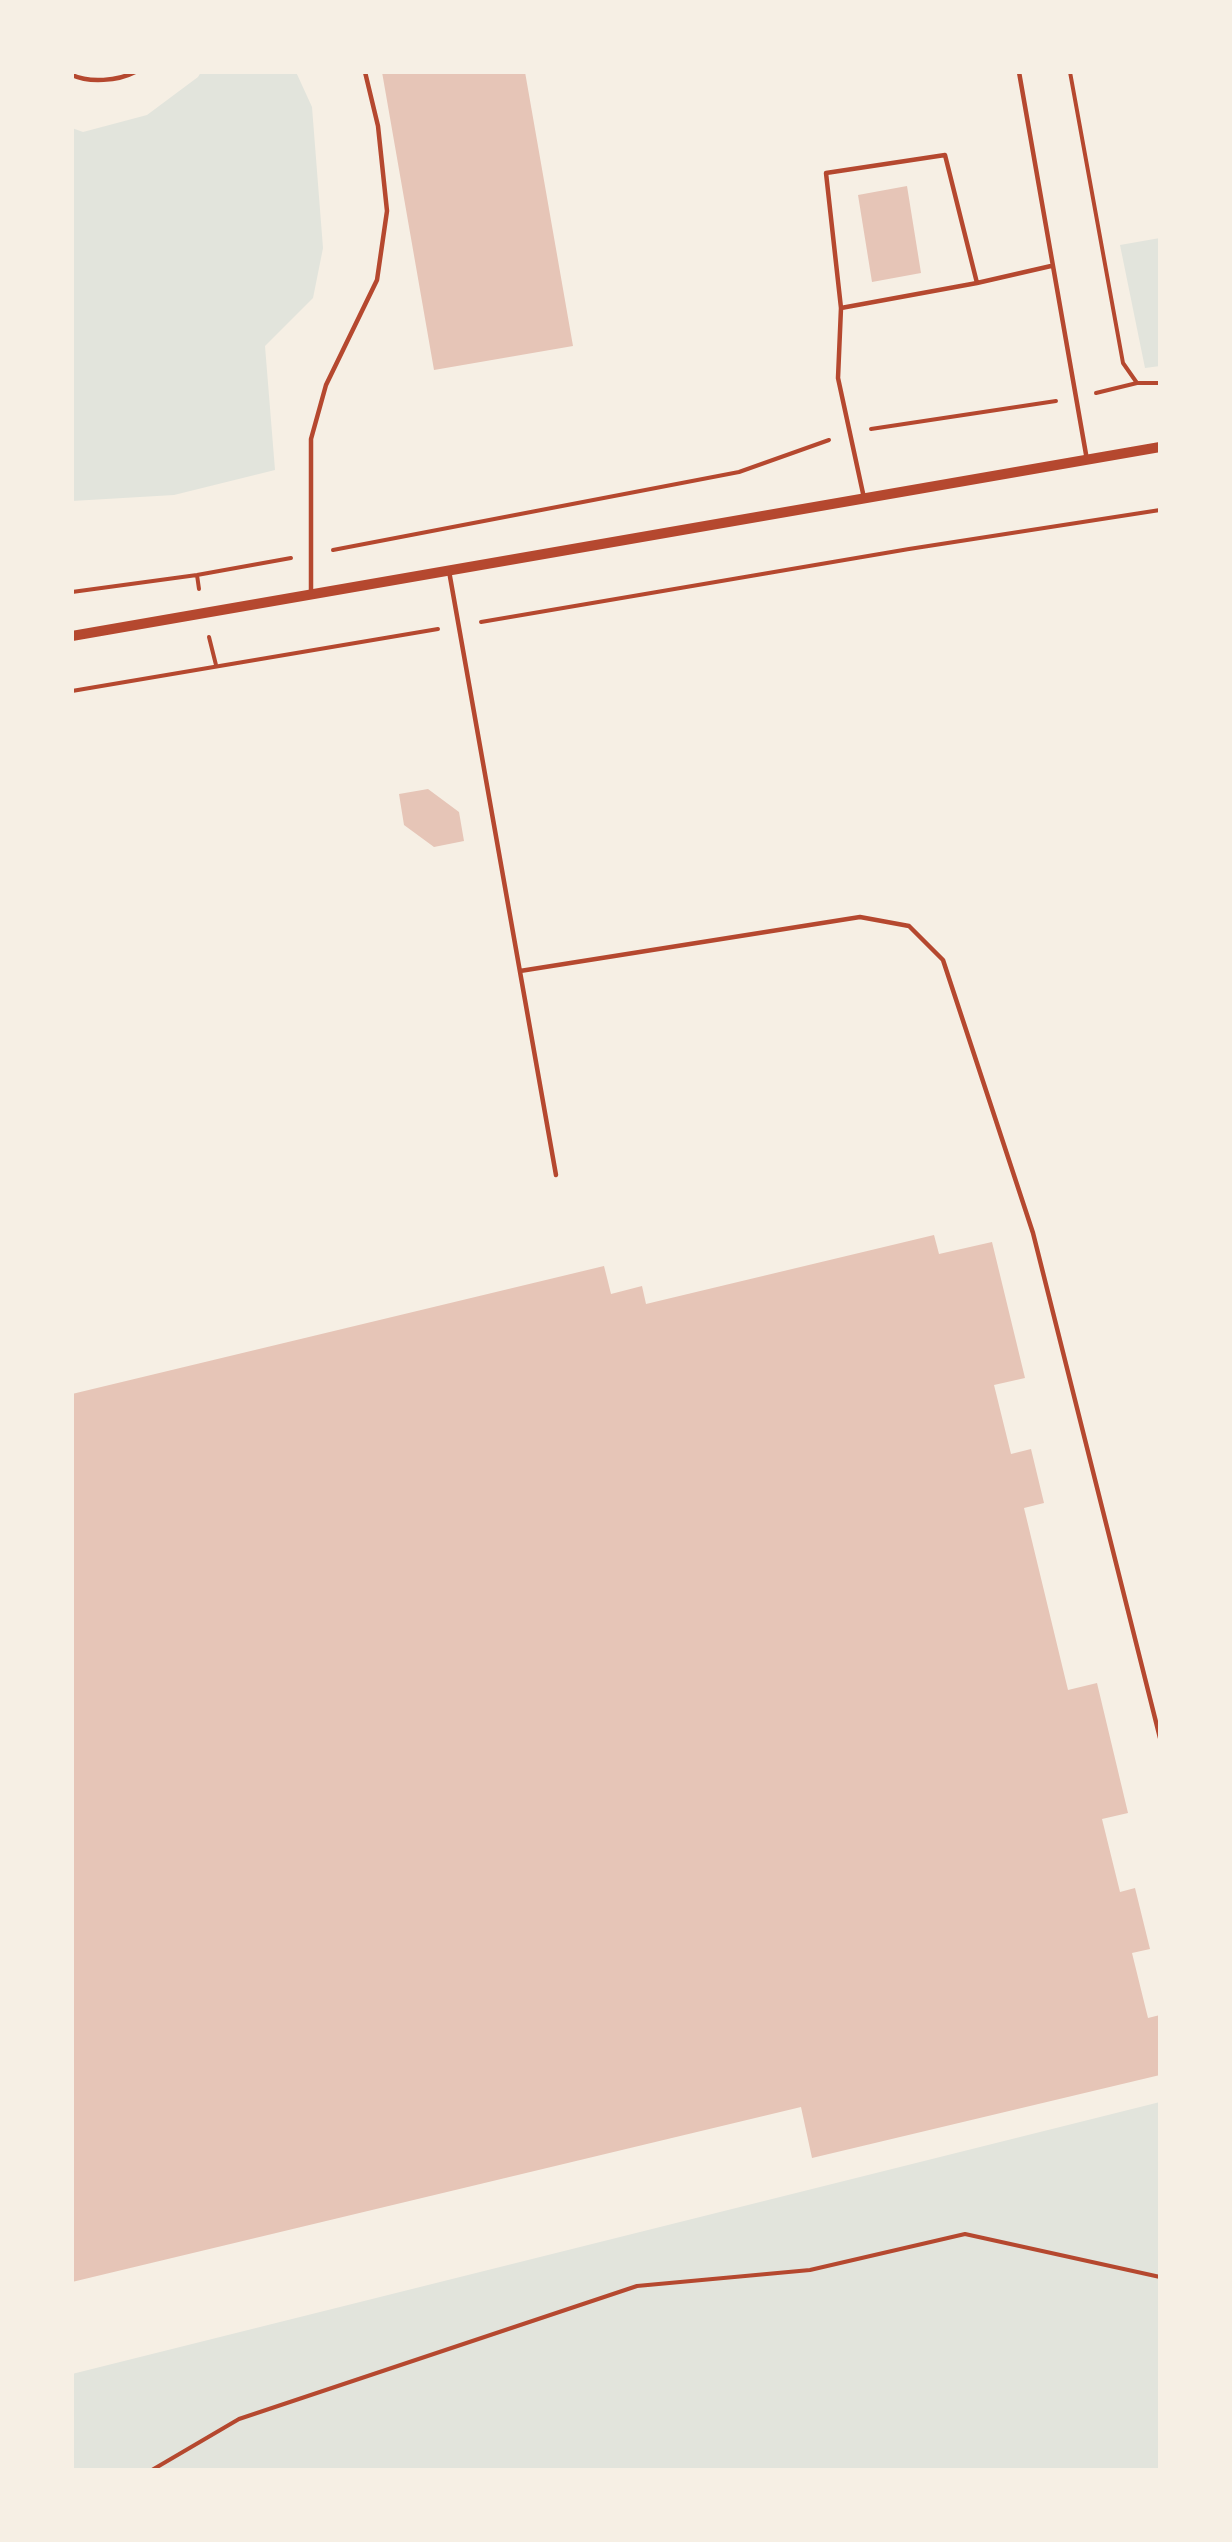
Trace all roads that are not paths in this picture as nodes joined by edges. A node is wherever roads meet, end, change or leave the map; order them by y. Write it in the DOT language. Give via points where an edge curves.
graph roads {
  1 [pos="135,72"];
  2 [pos="365,72"];
  3 [pos="1019,72"];
  4 [pos="72,75"];
  5 [pos="1051,266"];
  6 [pos="977,283"];
  7 [pos="841,308"];
  8 [pos="1160,447"];
  9 [pos="1087,460"];
  10 [pos="864,498"];
  11 [pos="449,571"];
  12 [pos="311,595"];
  13 [pos="72,636"];
  14 [pos="520,971"];
  15 [pos="556,1175"];
  16 [pos="1160,1738"];
  1 -- 4 [label="lane" via="124,78 81,79"];
  2 -- 12 [label="lane" via="378,126 387,211 377,280 326,385 311,439"];
  3 -- 5 [label="lane"];
  5 -- 6 [label="lane"];
  5 -- 9 [label="lane"];
  6 -- 7 [label="lane"];
  6 -- 7 [label="lane" via="945,154 826,173"];
  7 -- 10 [label="lane" via="838,378"];
  8 -- 9 [label="street"];
  9 -- 10 [label="street"];
  10 -- 11 [label="street"];
  11 -- 12 [label="street"];
  11 -- 14 [label="lane"];
  12 -- 13 [label="street"];
  14 -- 15 [label="lane"];
  14 -- 16 [label="lane" via="860,917 909,926 943,960 1033,1233"];
}
